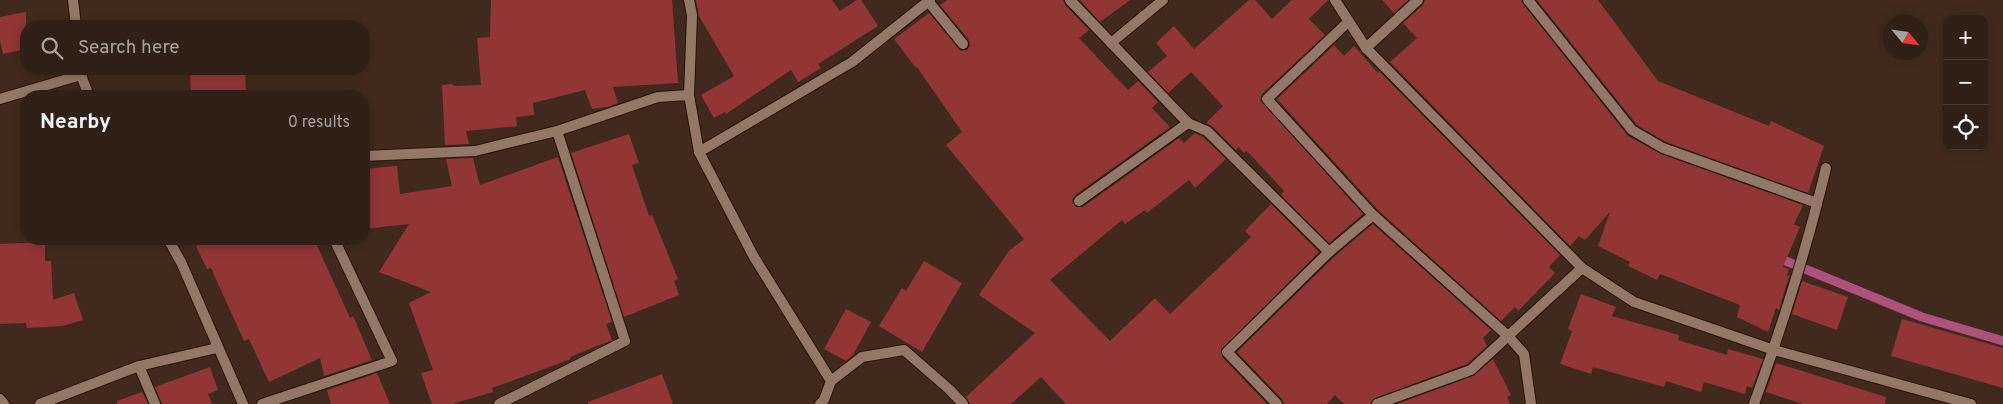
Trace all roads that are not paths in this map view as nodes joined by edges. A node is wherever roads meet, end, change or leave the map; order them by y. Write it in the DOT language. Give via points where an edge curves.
graph roads {
  1 [pos="73,0"];
  2 [pos="689,0"];
  3 [pos="1070,0"];
  4 [pos="1164,0"];
  5 [pos="1335,0"];
  6 [pos="1418,0"];
  7 [pos="1528,0"];
  8 [pos="929,1"];
  9 [pos="75,20"];
  10 [pos="1348,22"];
  11 [pos="1111,43"];
  12 [pos="963,44"];
  13 [pos="1366,48"];
  14 [pos="72,75"];
  15 [pos="82,75"];
  16 [pos="29,90"];
  17 [pos="88,90"];
  18 [pos="20,93"];
  19 [pos="689,95"];
  20 [pos="0,100"];
  21 [pos="1188,123"];
  22 [pos="557,131"];
  23 [pos="699,152"];
  24 [pos="370,156"];
  25 [pos="1826,168"];
  26 [pos="1080,201"];
  27 [pos="1817,203"];
  28 [pos="1372,215"];
  29 [pos="171,245"];
  30 [pos="337,245"];
  31 [pos="1329,252"];
  32 [pos="1582,268"];
  33 [pos="1509,337"];
  34 [pos="217,348"];
  35 [pos="1774,350"];
  36 [pos="139,366"];
  37 [pos="831,381"];
  38 [pos="0,399"];
  39 [pos="823,403"];
  40 [pos="4,404"];
  41 [pos="40,404"];
  42 [pos="155,404"];
  43 [pos="243,404"];
  44 [pos="262,404"];
  45 [pos="499,404"];
  46 [pos="963,404"];
  47 [pos="1278,404"];
  48 [pos="1377,404"];
  49 [pos="1531,404"];
  50 [pos="1754,404"];
  51 [pos="1971,404"];
  1 -- 9 [label="street"];
  2 -- 19 [label="street" via="692,15"];
  3 -- 11 [label="street"];
  4 -- 11 [label="street"];
  5 -- 10 [label="street"];
  6 -- 13 [label="street"];
  7 -- 27 [label="street" via="1632,130 1663,148"];
  8 -- 12 [label="street"];
  8 -- 23 [label="street" via="852,62"];
  10 -- 13 [label="street"];
  10 -- 28 [label="street" via="1267,99"];
  11 -- 21 [label="street"];
  13 -- 32 [label="street"];
  14 -- 16 [label="street"];
  15 -- 17 [label="street"];
  18 -- 20 [label="street"];
  19 -- 22 [label="street" via="658,97"];
  19 -- 23 [label="street"];
  21 -- 26 [label="street"];
  21 -- 31 [label="street" via="1207,131"];
  22 -- 24 [label="street" via="474,151"];
  22 -- 45 [label="street" via="625,341"];
  23 -- 37 [label="street" via="754,257"];
  25 -- 27 [label="street"];
  27 -- 35 [label="street"];
  28 -- 31 [label="street"];
  28 -- 33 [label="street"];
  29 -- 34 [label="street"];
  30 -- 44 [label="street" via="392,361"];
  31 -- 47 [label="street" via="1227,352"];
  32 -- 33 [label="street"];
  32 -- 35 [label="street" via="1634,302"];
  33 -- 48 [label="street" via="1471,370"];
  33 -- 49 [label="street" via="1524,354"];
  34 -- 36 [label="street"];
  34 -- 43 [label="street"];
  35 -- 50 [label="street"];
  35 -- 51 [label="street"];
  36 -- 41 [label="street"];
  36 -- 42 [label="street"];
  37 -- 39 [label="street"];
  37 -- 46 [label="street" via="862,357 904,350"];
  38 -- 40 [label="street"];
}
